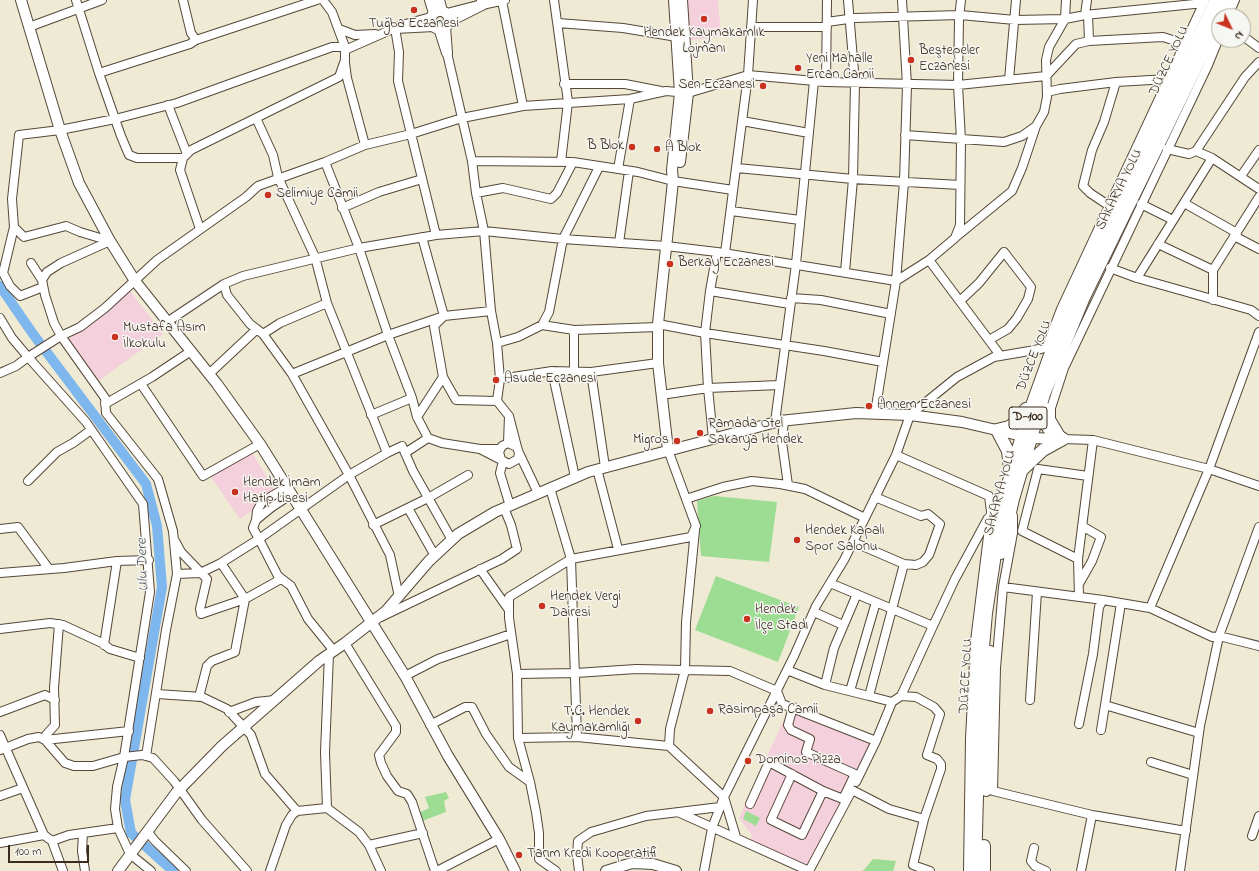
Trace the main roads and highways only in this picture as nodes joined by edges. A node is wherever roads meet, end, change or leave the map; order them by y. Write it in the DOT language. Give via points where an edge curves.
graph roads {
  1 [pos="21,0"];
  2 [pos="430,0"];
  3 [pos="439,0"];
  4 [pos="674,0"];
  5 [pos="682,0"];
  6 [pos="1216,0"];
  7 [pos="482,3"];
  8 [pos="440,20"];
  9 [pos="395,28"];
  10 [pos="1211,36"];
  11 [pos="447,53"];
  12 [pos="684,93"];
  13 [pos="1039,398"];
  14 [pos="997,430"];
  15 [pos="1026,436"];
  16 [pos="1063,439"];
  17 [pos="668,450"];
  18 [pos="1016,473"];
  19 [pos="371,622"];
  20 [pos="118,871"];
  21 [pos="515,871"];
  22 [pos="606,871"];
  23 [pos="625,871"];
  24 [pos="659,871"];
  25 [pos="676,871"];
  26 [pos="976,871"];
  27 [pos="984,871"];
  1 -- 19 [label="main road" via="60,130 79,183 110,241 135,281 209,374 260,444"];
  2 -- 8 [label="main road"];
  3 -- 8 [label="main road"];
  4 -- 12 [label="main road"];
  5 -- 12 [label="main road"];
  6 -- 13 [label="highway, DÜZCE YOLU / D-100" via="1050,345"];
  7 -- 8 [label="main road"];
  8 -- 9 [label="main road"];
  8 -- 11 [label="main road"];
  10 -- 13 [label="highway, SAKARYA YOLU / D-100" via="1084,297"];
  12 -- 17 [label="main road" via="679,171 674,180 658,326 658,364"];
  13 -- 14 [label="highway" via="1015,423"];
  13 -- 15 [label="highway, DÜZCE YOLU / D-100"];
  13 -- 16 [label="highway" via="1047,426 1052,433"];
  14 -- 15 [label="main road"];
  14 -- 17 [label="main road" via="962,422 875,413 780,421"];
  14 -- 18 [label="highway"];
  15 -- 16 [label="main road"];
  15 -- 18 [label="highway, DÜZCE YOLU / D-100"];
  16 -- 18 [label="highway" via="1043,450"];
  17 -- 19 [label="main road" via="575,477 507,507 458,534 386,611"];
  18 -- 26 [label="highway, DÜZCE YOLU / D-100" via="1002,502 986,612 980,682"];
  18 -- 27 [label="highway, SAKARYA YOLU / D-100" via="992,618"];
  19 -- 20 [label="main road" via="274,700 222,746 180,789"];
  19 -- 21 [label="main road" via="405,676 430,725 499,839"];
  22 -- 25 [label="main road" via="632,863 653,864"];
  23 -- 24 [label="main road" via="643,868"];
}
